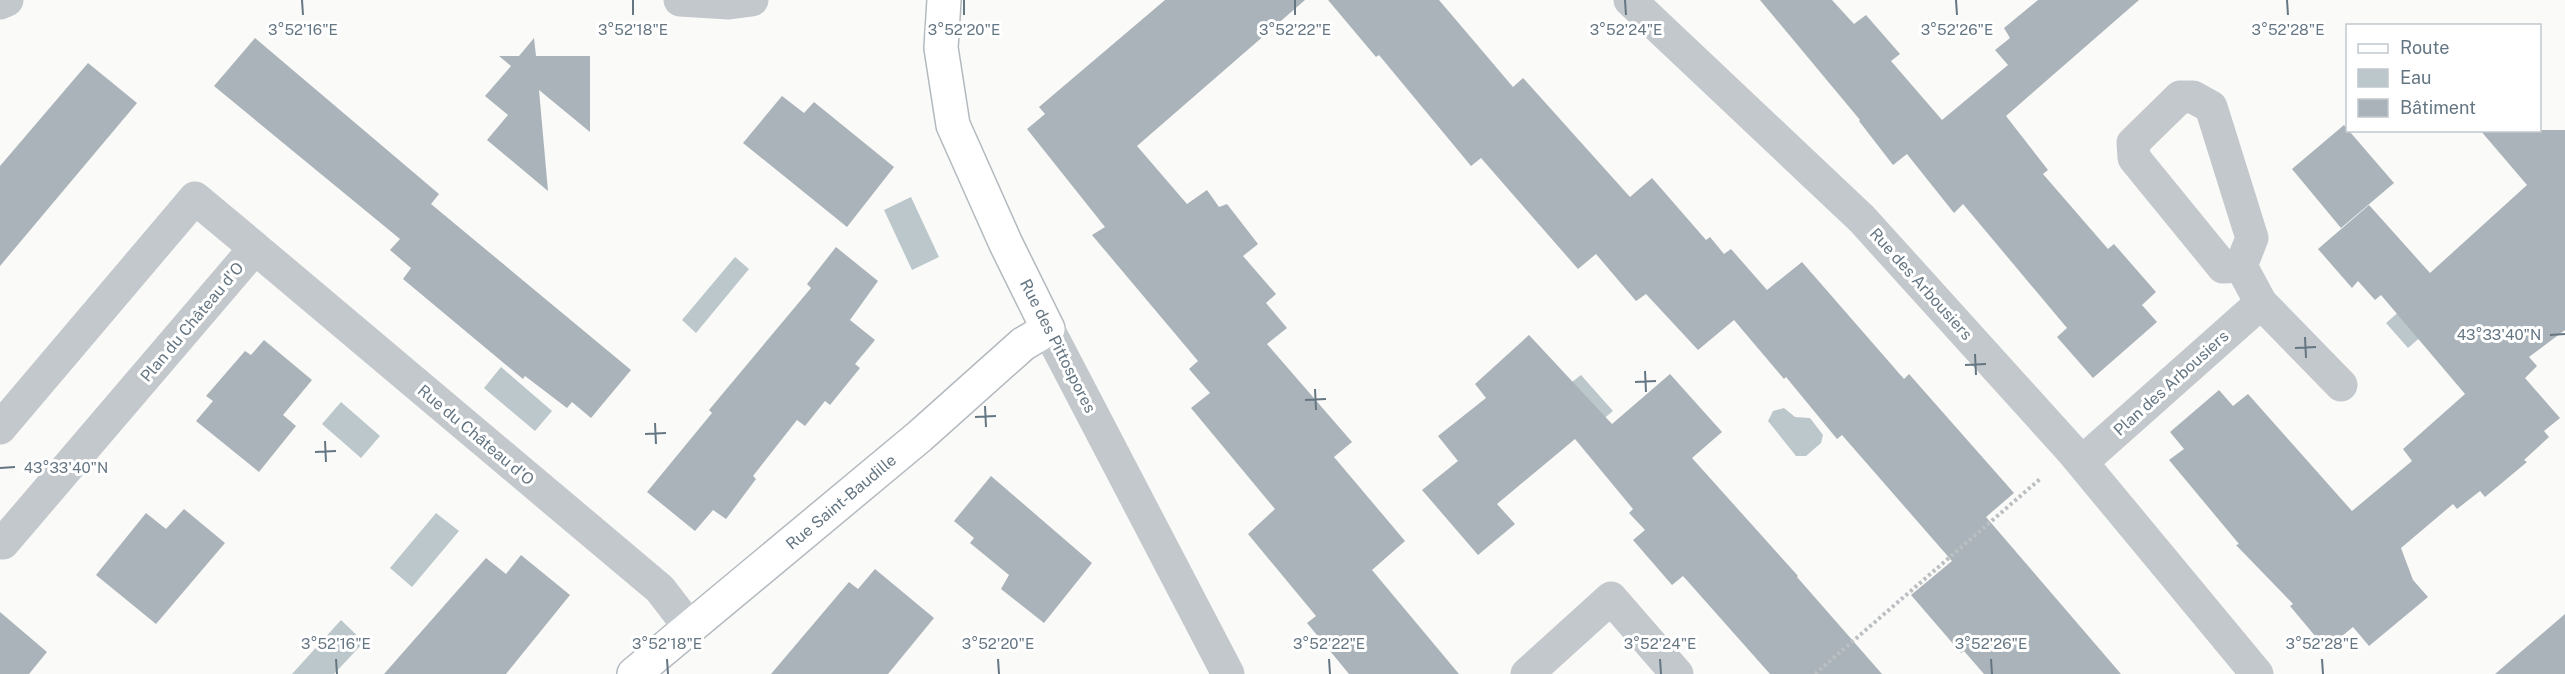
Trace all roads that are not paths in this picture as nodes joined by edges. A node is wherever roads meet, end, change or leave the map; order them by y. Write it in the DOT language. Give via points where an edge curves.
graph roads {
  1 [pos="7,0"];
  2 [pos="680,0"];
  3 [pos="752,0"];
  4 [pos="944,0"];
  5 [pos="1630,0"];
  6 [pos="0,3"];
  7 [pos="255,249"];
  8 [pos="2241,266"];
  9 [pos="2261,303"];
  10 [pos="1048,329"];
  11 [pos="2341,385"];
  12 [pos="0,428"];
  13 [pos="2077,456"];
  14 [pos="0,541"];
  15 [pos="690,628"];
  16 [pos="1538,671"];
  17 [pos="634,674"];
  18 [pos="1228,674"];
  19 [pos="1677,674"];
  20 [pos="2257,674"];
  1 -- 6 [label="street"];
  2 -- 3 [label="street"];
  4 -- 10 [label="street, Rue des Pittospores" via="941,48 953,125"];
  5 -- 13 [label="street, Rue des Arbousiers" via="1862,219"];
  7 -- 12 [label="street, Plan du Château d'O" via="195,198"];
  7 -- 14 [label="street, Plan du Château d'O" via="3,543"];
  7 -- 15 [label="street, Rue du Château d'O" via="660,589"];
  8 -- 8 [label="street" via="2223,267 2134,158 2133,143 2180,97 2193,97 2211,107 2252,238"];
  8 -- 9 [label="street"];
  9 -- 11 [label="street"];
  9 -- 13 [label="street, Plan des Arbousiers"];
  10 -- 15 [label="street, Rue Saint-Baudille" via="1023,344 920,436"];
  10 -- 18 [label="street, Rue des Pittospores"];
  13 -- 20 [label="street, Rue des Arbousiers"];
  15 -- 17 [label="street, Rue Saint-Baudille"];
  16 -- 19 [label="street" via="1611,598"];
}
